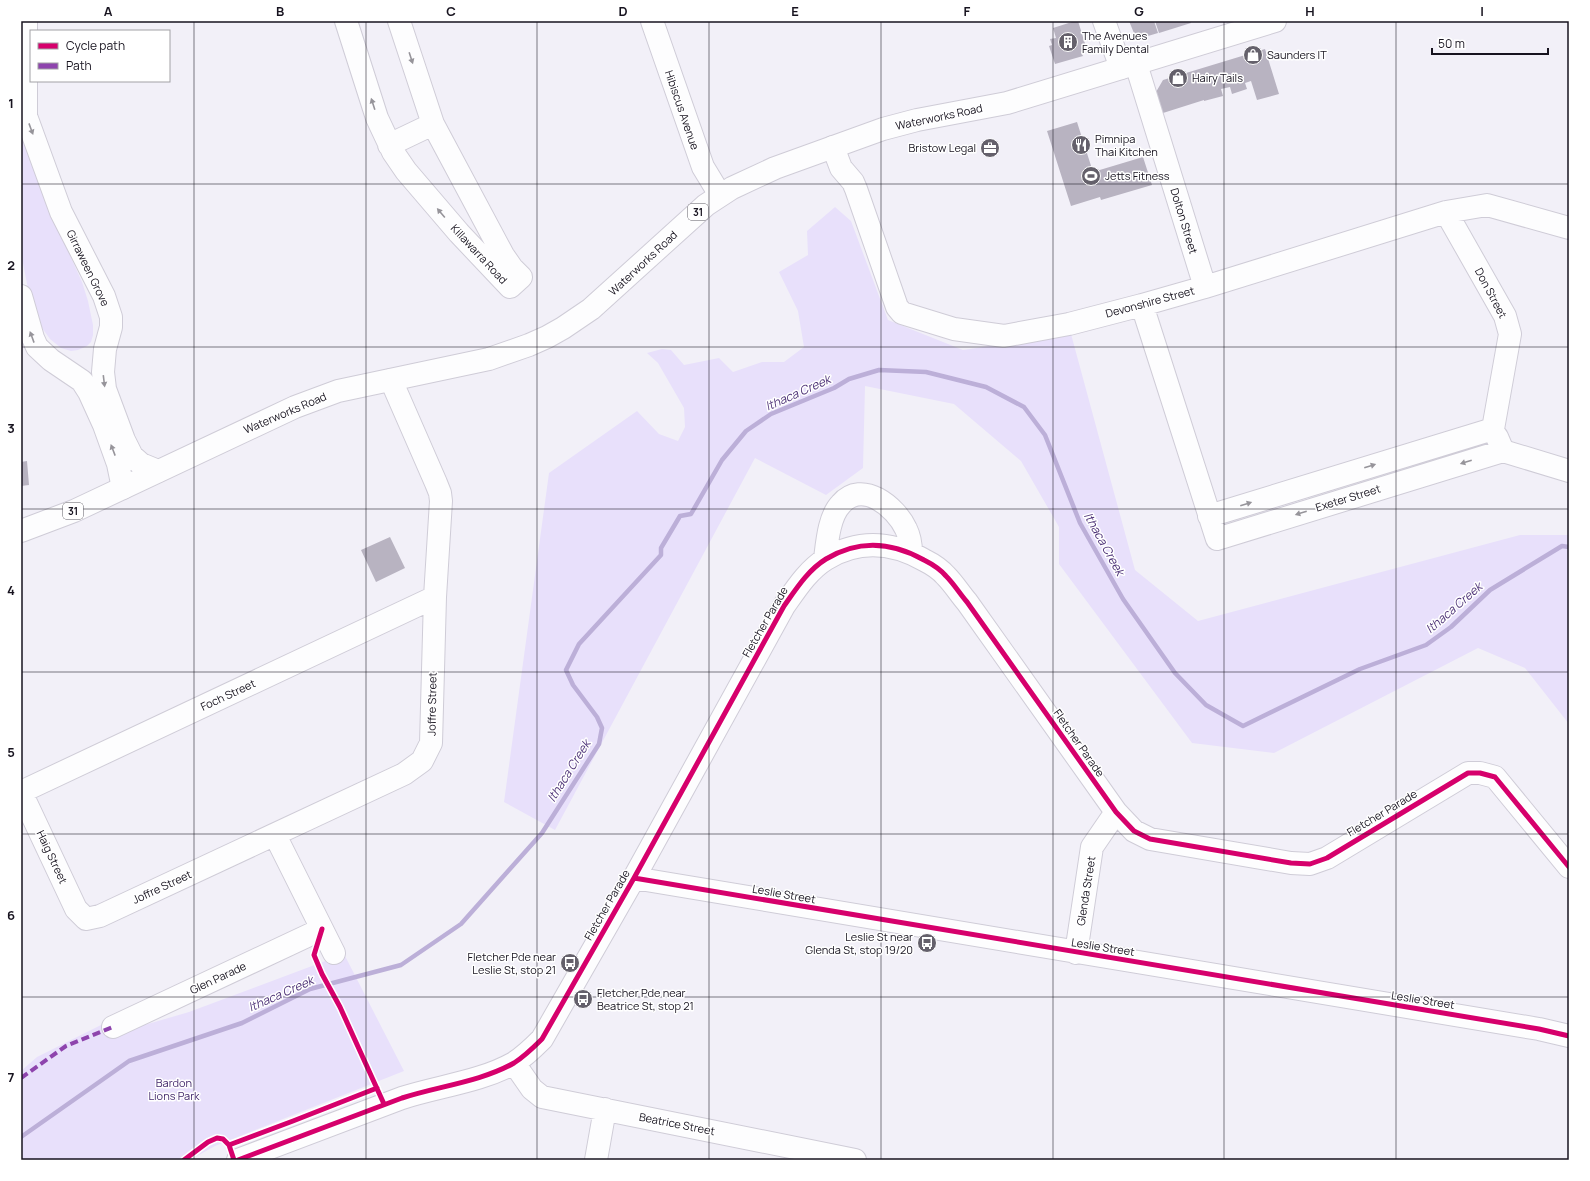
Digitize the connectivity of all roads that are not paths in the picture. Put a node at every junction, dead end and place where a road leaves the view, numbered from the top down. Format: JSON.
{"nodes":[{"id":1,"x":26,"y":21,"type":"edge"},
{"id":2,"x":346,"y":21,"type":"edge"},
{"id":3,"x":399,"y":21,"type":"edge"},
{"id":4,"x":652,"y":21,"type":"edge"},
{"id":5,"x":1104,"y":21,"type":"edge"},
{"id":6,"x":1275,"y":21,"type":"edge"},
{"id":7,"x":1128,"y":66,"type":"junction"},
{"id":8,"x":23,"y":75,"type":"edge"},
{"id":9,"x":432,"y":124,"type":"junction"},
{"id":10,"x":389,"y":145,"type":"junction"},
{"id":11,"x":833,"y":147,"type":"junction"},
{"id":12,"x":720,"y":195,"type":"junction"},
{"id":13,"x":1446,"y":212,"type":"junction"},
{"id":14,"x":1569,"y":228,"type":"edge"},
{"id":15,"x":489,"y":230,"type":"junction"},
{"id":16,"x":476,"y":253,"type":"junction"},
{"id":17,"x":1205,"y":287,"type":"junction"},
{"id":18,"x":21,"y":296,"type":"edge"},
{"id":19,"x":1142,"y":305,"type":"junction"},
{"id":20,"x":107,"y":339,"type":"junction"},
{"id":21,"x":44,"y":355,"type":"junction"},
{"id":22,"x":391,"y":380,"type":"junction"},
{"id":23,"x":110,"y":423,"type":"junction"},
{"id":24,"x":1494,"y":428,"type":"junction"},
{"id":25,"x":1503,"y":451,"type":"junction"},
{"id":26,"x":158,"y":471,"type":"junction"},
{"id":27,"x":1569,"y":471,"type":"edge"},
{"id":28,"x":123,"y":488,"type":"junction"},
{"id":29,"x":1208,"y":516,"type":"junction"},
{"id":30,"x":21,"y":531,"type":"edge"},
{"id":31,"x":911,"y":552,"type":"junction"},
{"id":32,"x":825,"y":559,"type":"junction"},
{"id":33,"x":435,"y":597,"type":"junction"},
{"id":34,"x":21,"y":792,"type":"edge"},
{"id":35,"x":1116,"y":812,"type":"junction"},
{"id":36,"x":275,"y":834,"type":"junction"},
{"id":37,"x":1569,"y":867,"type":"edge"},
{"id":38,"x":634,"y":878,"type":"junction"},
{"id":39,"x":86,"y":918,"type":"joint"},
{"id":40,"x":322,"y":929,"type":"junction"},
{"id":41,"x":334,"y":953,"type":"dead end"},
{"id":42,"x":1076,"y":953,"type":"junction"},
{"id":43,"x":113,"y":1027,"type":"dead end"},
{"id":44,"x":1569,"y":1036,"type":"edge"},
{"id":45,"x":514,"y":1063,"type":"junction"},
{"id":46,"x":605,"y":1109,"type":"junction"},
{"id":47,"x":238,"y":1160,"type":"edge"},
{"id":48,"x":596,"y":1160,"type":"edge"},
{"id":49,"x":855,"y":1160,"type":"edge"}],
"edges":[{"from":1,"to":8,"type":"street","name":"Girraween Grove"},
{"from":10,"to":2,"type":"street","name":"Killawarra Road","one_way":true},
{"from":3,"to":9,"type":"street","name":"Killawarra Road","one_way":true},
{"from":4,"to":12,"type":"street","name":"Hibiscus Avenue"},
{"from":5,"to":7,"type":"street","name":"Dolton Street"},
{"from":6,"to":7,"type":"street","name":"Waterworks Road","number":"31"},
{"from":7,"to":11,"type":"street","name":"Waterworks Road","number":"31"},
{"from":7,"to":17,"type":"street","name":"Dolton Street"},
{"from":8,"to":20,"type":"street","name":"Girraween Grove","one_way":true},
{"from":9,"to":10,"type":"street"},
{"from":9,"to":15,"type":"street","name":"Killawarra Road"},
{"from":16,"to":10,"type":"street","name":"Killawarra Road","one_way":true},
{"from":11,"to":12,"type":"street","name":"Waterworks Road","number":"31"},
{"from":11,"to":19,"type":"street","name":"Devonshire Street"},
{"from":12,"to":22,"type":"street","name":"Waterworks Road","number":"31"},
{"from":13,"to":14,"type":"street","name":"Devonshire Street"},
{"from":13,"to":17,"type":"street","name":"Devonshire Street"},
{"from":13,"to":24,"type":"street","name":"Don Street"},
{"from":15,"to":16,"type":"street"},
{"from":15,"to":16,"type":"street","name":"Killawarra Road"},
{"from":17,"to":19,"type":"street","name":"Devonshire Street"},
{"from":21,"to":18,"type":"street","name":"Girraween Grove","one_way":true},
{"from":19,"to":29,"type":"street","name":"Exeter Street"},
{"from":20,"to":21,"type":"street"},
{"from":20,"to":23,"type":"street","name":"Girraween Grove","one_way":true},
{"from":21,"to":23,"type":"street","name":"Girraween Grove"},
{"from":22,"to":26,"type":"street","name":"Waterworks Road","number":"31"},
{"from":22,"to":33,"type":"street","name":"Joffre Street"},
{"from":23,"to":26,"type":"street","name":"Girraween Grove"},
{"from":28,"to":23,"type":"street","name":"Girraween Grove","one_way":true},
{"from":24,"to":25,"type":"street"},
{"from":29,"to":24,"type":"street","one_way":true},
{"from":25,"to":27,"type":"street"},
{"from":25,"to":29,"type":"street","name":"Exeter Street","one_way":true},
{"from":26,"to":28,"type":"street","name":"Waterworks Road","number":"31"},
{"from":28,"to":30,"type":"street","name":"Waterworks Road","number":"31"},
{"from":31,"to":32,"type":"street","name":"Fletcher Parade"},
{"from":31,"to":32,"type":"street"},
{"from":31,"to":35,"type":"street","name":"Fletcher Parade"},
{"from":32,"to":38,"type":"street","name":"Fletcher Parade"},
{"from":33,"to":34,"type":"street","name":"Foch Street"},
{"from":33,"to":36,"type":"street","name":"Joffre Street"},
{"from":34,"to":39,"type":"street","name":"Haig Street"},
{"from":35,"to":37,"type":"street","name":"Fletcher Parade"},
{"from":35,"to":42,"type":"street","name":"Glenda Street"},
{"from":36,"to":39,"type":"street","name":"Joffre Street"},
{"from":36,"to":40,"type":"street"},
{"from":38,"to":42,"type":"street","name":"Leslie Street"},
{"from":38,"to":45,"type":"street","name":"Fletcher Parade"},
{"from":40,"to":41,"type":"street"},
{"from":40,"to":43,"type":"street","name":"Glen Parade"},
{"from":42,"to":44,"type":"street","name":"Leslie Street"},
{"from":45,"to":46,"type":"street","name":"Beatrice Street"},
{"from":45,"to":47,"type":"street","name":"Fletcher Parade"},
{"from":46,"to":48,"type":"street"},
{"from":46,"to":49,"type":"street","name":"Beatrice Street"}]}
